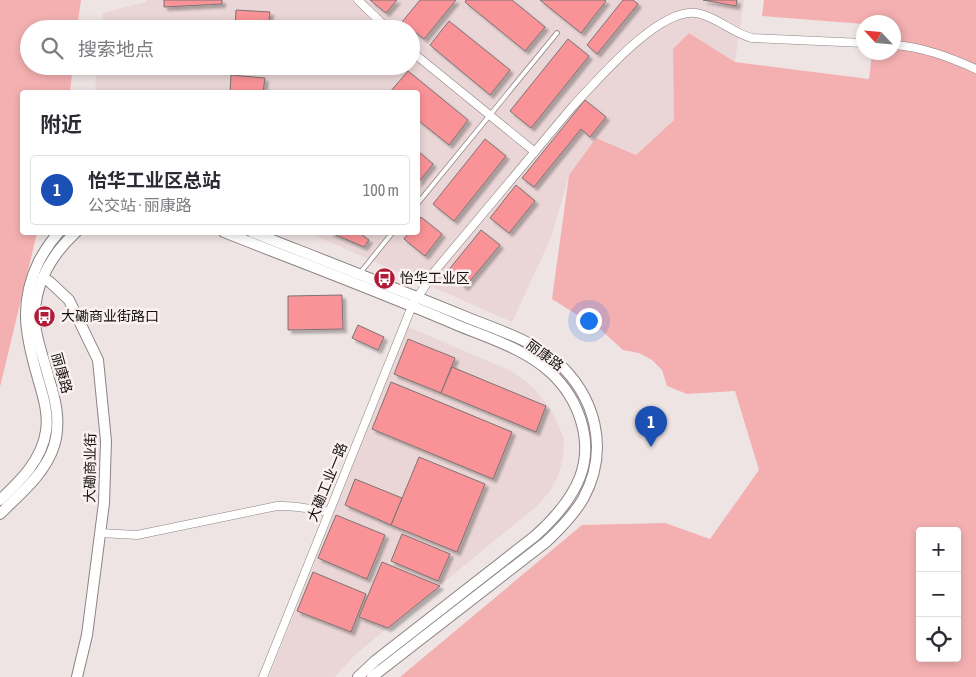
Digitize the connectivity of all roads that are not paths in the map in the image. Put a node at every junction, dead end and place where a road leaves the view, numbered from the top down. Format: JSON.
{"nodes":[{"id":1,"x":358,"y":0,"type":"edge"},
{"id":2,"x":379,"y":20,"type":"edge"},
{"id":3,"x":557,"y":33,"type":"dead end"},
{"id":4,"x":856,"y":43,"type":"edge"},
{"id":5,"x":901,"y":45,"type":"edge"},
{"id":6,"x":420,"y":58,"type":"edge"},
{"id":7,"x":976,"y":69,"type":"edge"},
{"id":8,"x":489,"y":115,"type":"junction"},
{"id":9,"x":535,"y":152,"type":"junction"},
{"id":10,"x":420,"y":201,"type":"edge"},
{"id":11,"x":57,"y":235,"type":"edge"},
{"id":12,"x":73,"y":235,"type":"edge"},
{"id":13,"x":232,"y":235,"type":"edge"},
{"id":14,"x":260,"y":235,"type":"edge"},
{"id":15,"x":391,"y":235,"type":"edge"},
{"id":16,"x":359,"y":274,"type":"junction"},
{"id":17,"x":43,"y":277,"type":"junction"},
{"id":18,"x":414,"y":302,"type":"junction"},
{"id":19,"x":0,"y":500,"type":"edge"},
{"id":20,"x":329,"y":512,"type":"junction"},
{"id":21,"x":0,"y":514,"type":"edge"},
{"id":22,"x":100,"y":533,"type":"junction"},
{"id":23,"x":77,"y":677,"type":"edge"},
{"id":24,"x":263,"y":677,"type":"edge"},
{"id":25,"x":358,"y":677,"type":"edge"},
{"id":26,"x":372,"y":677,"type":"edge"}],
"edges":[{"from":1,"to":2,"type":"street"},
{"from":3,"to":8,"type":"lane"},
{"from":4,"to":9,"type":"street","name":"大磡工业一路"},
{"from":5,"to":7,"type":"street"},
{"from":6,"to":8,"type":"street"},
{"from":8,"to":9,"type":"street"},
{"from":8,"to":10,"type":"lane"},
{"from":9,"to":18,"type":"street","name":"大磡工业一路"},
{"from":11,"to":19,"type":"street","name":"丽康路"},
{"from":12,"to":17,"type":"street","name":"丽康路"},
{"from":13,"to":18,"type":"street","name":"丽康路"},
{"from":14,"to":16,"type":"street","name":"丽康路"},
{"from":15,"to":16,"type":"lane"},
{"from":16,"to":18,"type":"street","name":"丽康路"},
{"from":17,"to":21,"type":"street","name":"丽康路"},
{"from":17,"to":22,"type":"street","name":"大磡商业街"},
{"from":18,"to":20,"type":"street","name":"大磡工业一路"},
{"from":18,"to":25,"type":"street","name":"丽康路"},
{"from":18,"to":26,"type":"street","name":"丽康路"},
{"from":20,"to":22,"type":"street"},
{"from":20,"to":24,"type":"street","name":"大磡工业一路"},
{"from":22,"to":23,"type":"street","name":"大磡商业街"}]}
